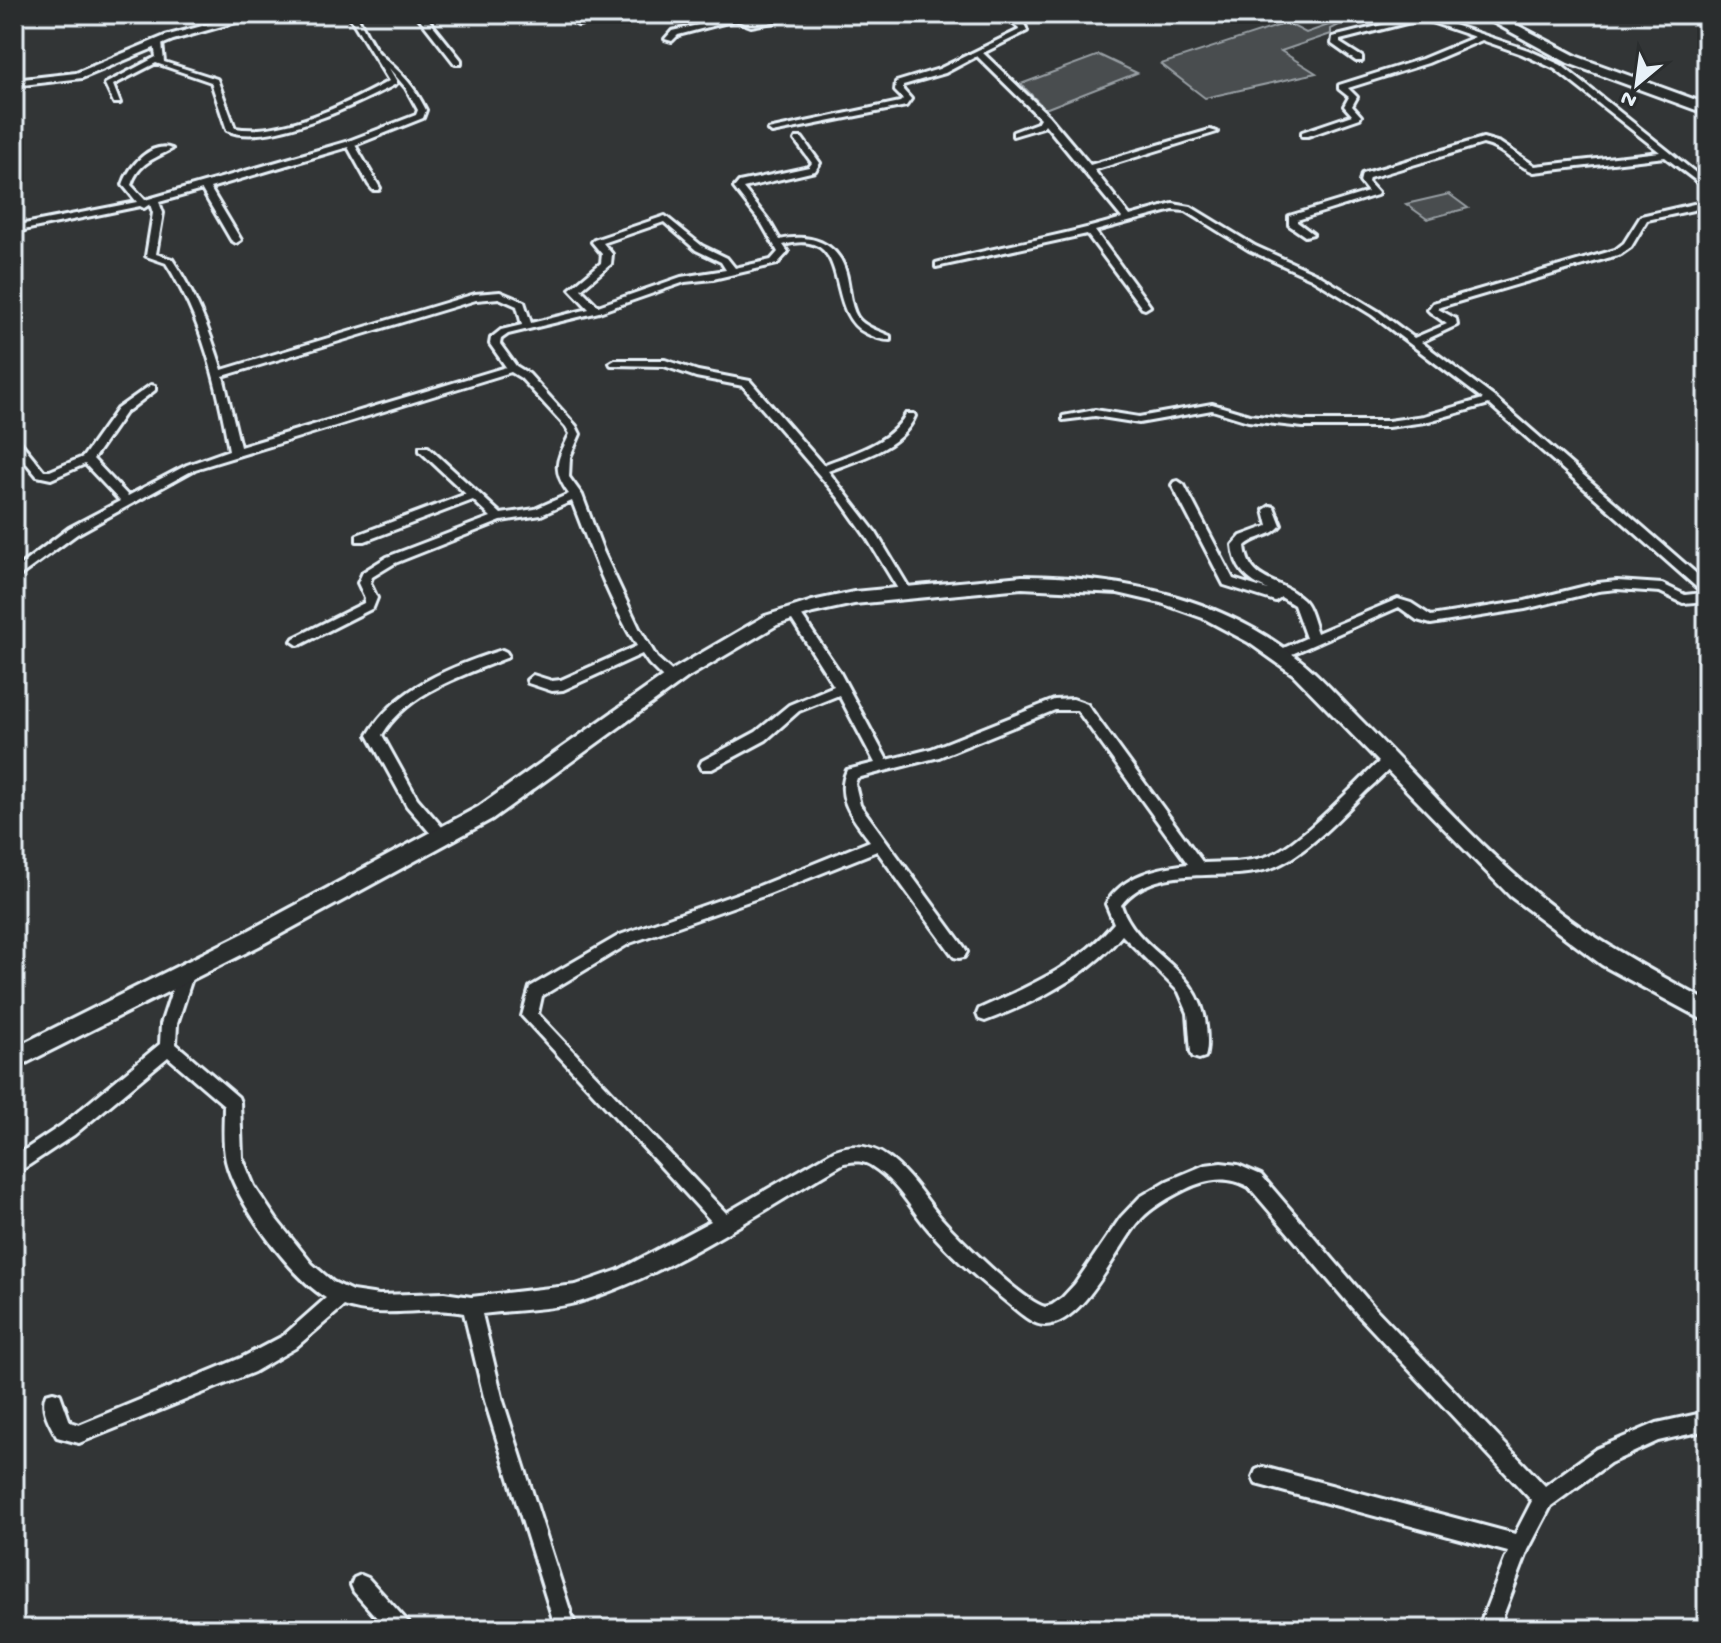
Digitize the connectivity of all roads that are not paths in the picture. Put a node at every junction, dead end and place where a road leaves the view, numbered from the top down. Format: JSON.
{"nodes":[{"id":1,"x":259,"y":14,"type":"edge"},
{"id":2,"x":352,"y":14,"type":"edge"},
{"id":3,"x":420,"y":14,"type":"edge"},
{"id":4,"x":614,"y":14,"type":"edge"},
{"id":5,"x":814,"y":14,"type":"edge"},
{"id":6,"x":1004,"y":14,"type":"edge"},
{"id":7,"x":1485,"y":14,"type":"edge"},
{"id":8,"x":1501,"y":14,"type":"edge"},
{"id":9,"x":729,"y":15,"type":"edge"},
{"id":10,"x":236,"y":16,"type":"edge"},
{"id":11,"x":1418,"y":16,"type":"edge"},
{"id":12,"x":578,"y":23,"type":"dead end"},
{"id":13,"x":1482,"y":37,"type":"junction"},
{"id":14,"x":669,"y":39,"type":"dead end"},
{"id":15,"x":158,"y":43,"type":"junction"},
{"id":16,"x":978,"y":53,"type":"junction"},
{"id":17,"x":160,"y":58,"type":"junction"},
{"id":18,"x":379,"y":58,"type":"junction"},
{"id":19,"x":1359,"y":59,"type":"dead end"},
{"id":20,"x":1573,"y":60,"type":"junction"},
{"id":21,"x":458,"y":62,"type":"dead end"},
{"id":22,"x":1551,"y":63,"type":"junction"},
{"id":23,"x":14,"y":83,"type":"edge"},
{"id":24,"x":117,"y":101,"type":"dead end"},
{"id":25,"x":1707,"y":102,"type":"edge"},
{"id":26,"x":1707,"y":109,"type":"edge"},
{"id":27,"x":1045,"y":117,"type":"junction"},
{"id":28,"x":772,"y":130,"type":"dead end"},
{"id":29,"x":1213,"y":132,"type":"dead end"},
{"id":30,"x":1016,"y":134,"type":"dead end"},
{"id":31,"x":1305,"y":134,"type":"dead end"},
{"id":32,"x":799,"y":140,"type":"dead end"},
{"id":33,"x":350,"y":144,"type":"junction"},
{"id":34,"x":168,"y":149,"type":"dead end"},
{"id":35,"x":1668,"y":154,"type":"junction"},
{"id":36,"x":1090,"y":168,"type":"junction"},
{"id":37,"x":1707,"y":186,"type":"edge"},
{"id":38,"x":205,"y":188,"type":"junction"},
{"id":39,"x":376,"y":188,"type":"dead end"},
{"id":40,"x":149,"y":203,"type":"junction"},
{"id":41,"x":1707,"y":204,"type":"edge"},
{"id":42,"x":1128,"y":219,"type":"junction"},
{"id":43,"x":14,"y":229,"type":"edge"},
{"id":44,"x":1091,"y":232,"type":"junction"},
{"id":45,"x":1308,"y":234,"type":"dead end"},
{"id":46,"x":236,"y":240,"type":"dead end"},
{"id":47,"x":779,"y":243,"type":"junction"},
{"id":48,"x":939,"y":265,"type":"dead end"},
{"id":49,"x":732,"y":271,"type":"junction"},
{"id":50,"x":1145,"y":306,"type":"dead end"},
{"id":51,"x":596,"y":310,"type":"junction"},
{"id":52,"x":527,"y":325,"type":"junction"},
{"id":53,"x":886,"y":338,"type":"dead end"},
{"id":54,"x":1415,"y":341,"type":"junction"},
{"id":55,"x":615,"y":363,"type":"dead end"},
{"id":56,"x":512,"y":368,"type":"junction"},
{"id":57,"x":217,"y":375,"type":"junction"},
{"id":58,"x":151,"y":388,"type":"dead end"},
{"id":59,"x":1491,"y":400,"type":"junction"},
{"id":60,"x":910,"y":416,"type":"dead end"},
{"id":61,"x":1067,"y":418,"type":"dead end"},
{"id":62,"x":14,"y":441,"type":"edge"},
{"id":63,"x":424,"y":449,"type":"dead end"},
{"id":64,"x":235,"y":452,"type":"junction"},
{"id":65,"x":87,"y":459,"type":"junction"},
{"id":66,"x":820,"y":470,"type":"junction"},
{"id":67,"x":1178,"y":485,"type":"dead end"},
{"id":68,"x":475,"y":495,"type":"junction"},
{"id":69,"x":576,"y":495,"type":"junction"},
{"id":70,"x":128,"y":503,"type":"junction"},
{"id":71,"x":1270,"y":510,"type":"dead end"},
{"id":72,"x":499,"y":518,"type":"junction"},
{"id":73,"x":361,"y":538,"type":"dead end"},
{"id":74,"x":14,"y":576,"type":"edge"},
{"id":75,"x":1707,"y":590,"type":"edge"},
{"id":76,"x":905,"y":591,"type":"junction"},
{"id":77,"x":1707,"y":597,"type":"edge"},
{"id":78,"x":1299,"y":603,"type":"junction"},
{"id":79,"x":793,"y":612,"type":"junction"},
{"id":80,"x":1313,"y":640,"type":"junction"},
{"id":81,"x":298,"y":641,"type":"dead end"},
{"id":82,"x":644,"y":648,"type":"junction"},
{"id":83,"x":1281,"y":654,"type":"junction"},
{"id":84,"x":502,"y":655,"type":"dead end"},
{"id":85,"x":533,"y":680,"type":"dead end"},
{"id":86,"x":673,"y":680,"type":"junction"},
{"id":87,"x":842,"y":688,"type":"junction"},
{"id":88,"x":1389,"y":761,"type":"junction"},
{"id":89,"x":707,"y":765,"type":"dead end"},
{"id":90,"x":883,"y":765,"type":"junction"},
{"id":91,"x":443,"y":838,"type":"junction"},
{"id":92,"x":878,"y":844,"type":"junction"},
{"id":93,"x":1200,"y":870,"type":"junction"},
{"id":94,"x":1122,"y":924,"type":"junction"},
{"id":95,"x":959,"y":952,"type":"dead end"},
{"id":96,"x":185,"y":975,"type":"junction"},
{"id":97,"x":1707,"y":1012,"type":"edge"},
{"id":98,"x":985,"y":1014,"type":"dead end"},
{"id":99,"x":168,"y":1047,"type":"junction"},
{"id":100,"x":1199,"y":1052,"type":"dead end"},
{"id":101,"x":14,"y":1059,"type":"edge"},
{"id":102,"x":14,"y":1167,"type":"edge"},
{"id":103,"x":725,"y":1224,"type":"junction"},
{"id":104,"x":341,"y":1297,"type":"junction"},
{"id":105,"x":471,"y":1306,"type":"junction"},
{"id":106,"x":53,"y":1401,"type":"dead end"},
{"id":107,"x":1707,"y":1421,"type":"edge"},
{"id":108,"x":1263,"y":1477,"type":"dead end"},
{"id":109,"x":1544,"y":1499,"type":"junction"},
{"id":110,"x":1520,"y":1545,"type":"junction"},
{"id":111,"x":361,"y":1585,"type":"dead end"},
{"id":112,"x":401,"y":1629,"type":"edge"},
{"id":113,"x":566,"y":1629,"type":"edge"},
{"id":114,"x":1488,"y":1629,"type":"edge"}],
"edges":[{"from":1,"to":10,"type":"street"},
{"from":2,"to":18,"type":"street"},
{"from":3,"to":21,"type":"street"},
{"from":4,"to":12,"type":"street"},
{"from":5,"to":9,"type":"street"},
{"from":6,"to":16,"type":"street"},
{"from":7,"to":20,"type":"highway"},
{"from":8,"to":25,"type":"highway"},
{"from":9,"to":14,"type":"street"},
{"from":10,"to":15,"type":"street"},
{"from":11,"to":13,"type":"street"},
{"from":11,"to":19,"type":"street"},
{"from":13,"to":22,"type":"street"},
{"from":13,"to":31,"type":"street"},
{"from":15,"to":17,"type":"street"},
{"from":15,"to":23,"type":"street"},
{"from":16,"to":27,"type":"street"},
{"from":16,"to":28,"type":"street"},
{"from":17,"to":18,"type":"street"},
{"from":17,"to":24,"type":"street"},
{"from":18,"to":33,"type":"street"},
{"from":20,"to":22,"type":"street"},
{"from":20,"to":26,"type":"highway"},
{"from":22,"to":35,"type":"street"},
{"from":27,"to":30,"type":"street"},
{"from":27,"to":36,"type":"street"},
{"from":29,"to":36,"type":"street"},
{"from":32,"to":47,"type":"street"},
{"from":33,"to":38,"type":"street"},
{"from":33,"to":39,"type":"street"},
{"from":34,"to":40,"type":"street"},
{"from":35,"to":37,"type":"street"},
{"from":35,"to":45,"type":"street"},
{"from":36,"to":42,"type":"street"},
{"from":38,"to":40,"type":"street"},
{"from":38,"to":46,"type":"street"},
{"from":40,"to":43,"type":"street"},
{"from":40,"to":57,"type":"street"},
{"from":41,"to":54,"type":"street"},
{"from":42,"to":44,"type":"street"},
{"from":42,"to":54,"type":"street"},
{"from":44,"to":48,"type":"street"},
{"from":44,"to":50,"type":"street"},
{"from":47,"to":49,"type":"street"},
{"from":47,"to":53,"type":"street"},
{"from":49,"to":51,"type":"street"},
{"from":49,"to":51,"type":"street"},
{"from":51,"to":52,"type":"street"},
{"from":52,"to":56,"type":"street"},
{"from":52,"to":57,"type":"street"},
{"from":54,"to":59,"type":"street"},
{"from":55,"to":66,"type":"street"},
{"from":56,"to":64,"type":"street"},
{"from":56,"to":69,"type":"street"},
{"from":57,"to":64,"type":"street"},
{"from":58,"to":65,"type":"street"},
{"from":59,"to":61,"type":"street"},
{"from":59,"to":75,"type":"street"},
{"from":60,"to":66,"type":"street"},
{"from":62,"to":65,"type":"street"},
{"from":63,"to":68,"type":"street"},
{"from":64,"to":70,"type":"street"},
{"from":65,"to":70,"type":"street"},
{"from":66,"to":76,"type":"street"},
{"from":67,"to":78,"type":"street"},
{"from":68,"to":72,"type":"street"},
{"from":68,"to":73,"type":"street"},
{"from":69,"to":72,"type":"street"},
{"from":69,"to":82,"type":"street"},
{"from":70,"to":74,"type":"street"},
{"from":71,"to":78,"type":"street"},
{"from":72,"to":81,"type":"street"},
{"from":76,"to":79,"type":"street"},
{"from":76,"to":83,"type":"street"},
{"from":77,"to":80,"type":"street"},
{"from":78,"to":80,"type":"street"},
{"from":79,"to":86,"type":"street"},
{"from":79,"to":87,"type":"street"},
{"from":80,"to":83,"type":"street"},
{"from":82,"to":85,"type":"street"},
{"from":82,"to":86,"type":"street"},
{"from":83,"to":88,"type":"street"},
{"from":84,"to":91,"type":"street"},
{"from":86,"to":91,"type":"street"},
{"from":87,"to":89,"type":"street"},
{"from":87,"to":90,"type":"street"},
{"from":88,"to":93,"type":"street"},
{"from":88,"to":97,"type":"street"},
{"from":90,"to":92,"type":"street"},
{"from":90,"to":93,"type":"street"},
{"from":91,"to":96,"type":"street"},
{"from":92,"to":95,"type":"street"},
{"from":92,"to":103,"type":"street"},
{"from":93,"to":94,"type":"street"},
{"from":94,"to":98,"type":"street"},
{"from":94,"to":100,"type":"street"},
{"from":96,"to":99,"type":"street"},
{"from":96,"to":101,"type":"street"},
{"from":99,"to":102,"type":"street"},
{"from":99,"to":104,"type":"street"},
{"from":103,"to":105,"type":"street"},
{"from":103,"to":109,"type":"street"},
{"from":104,"to":105,"type":"street"},
{"from":104,"to":106,"type":"street"},
{"from":105,"to":113,"type":"street"},
{"from":107,"to":109,"type":"street"},
{"from":108,"to":110,"type":"street"},
{"from":109,"to":110,"type":"street"},
{"from":110,"to":114,"type":"street"},
{"from":111,"to":112,"type":"street"}]}
